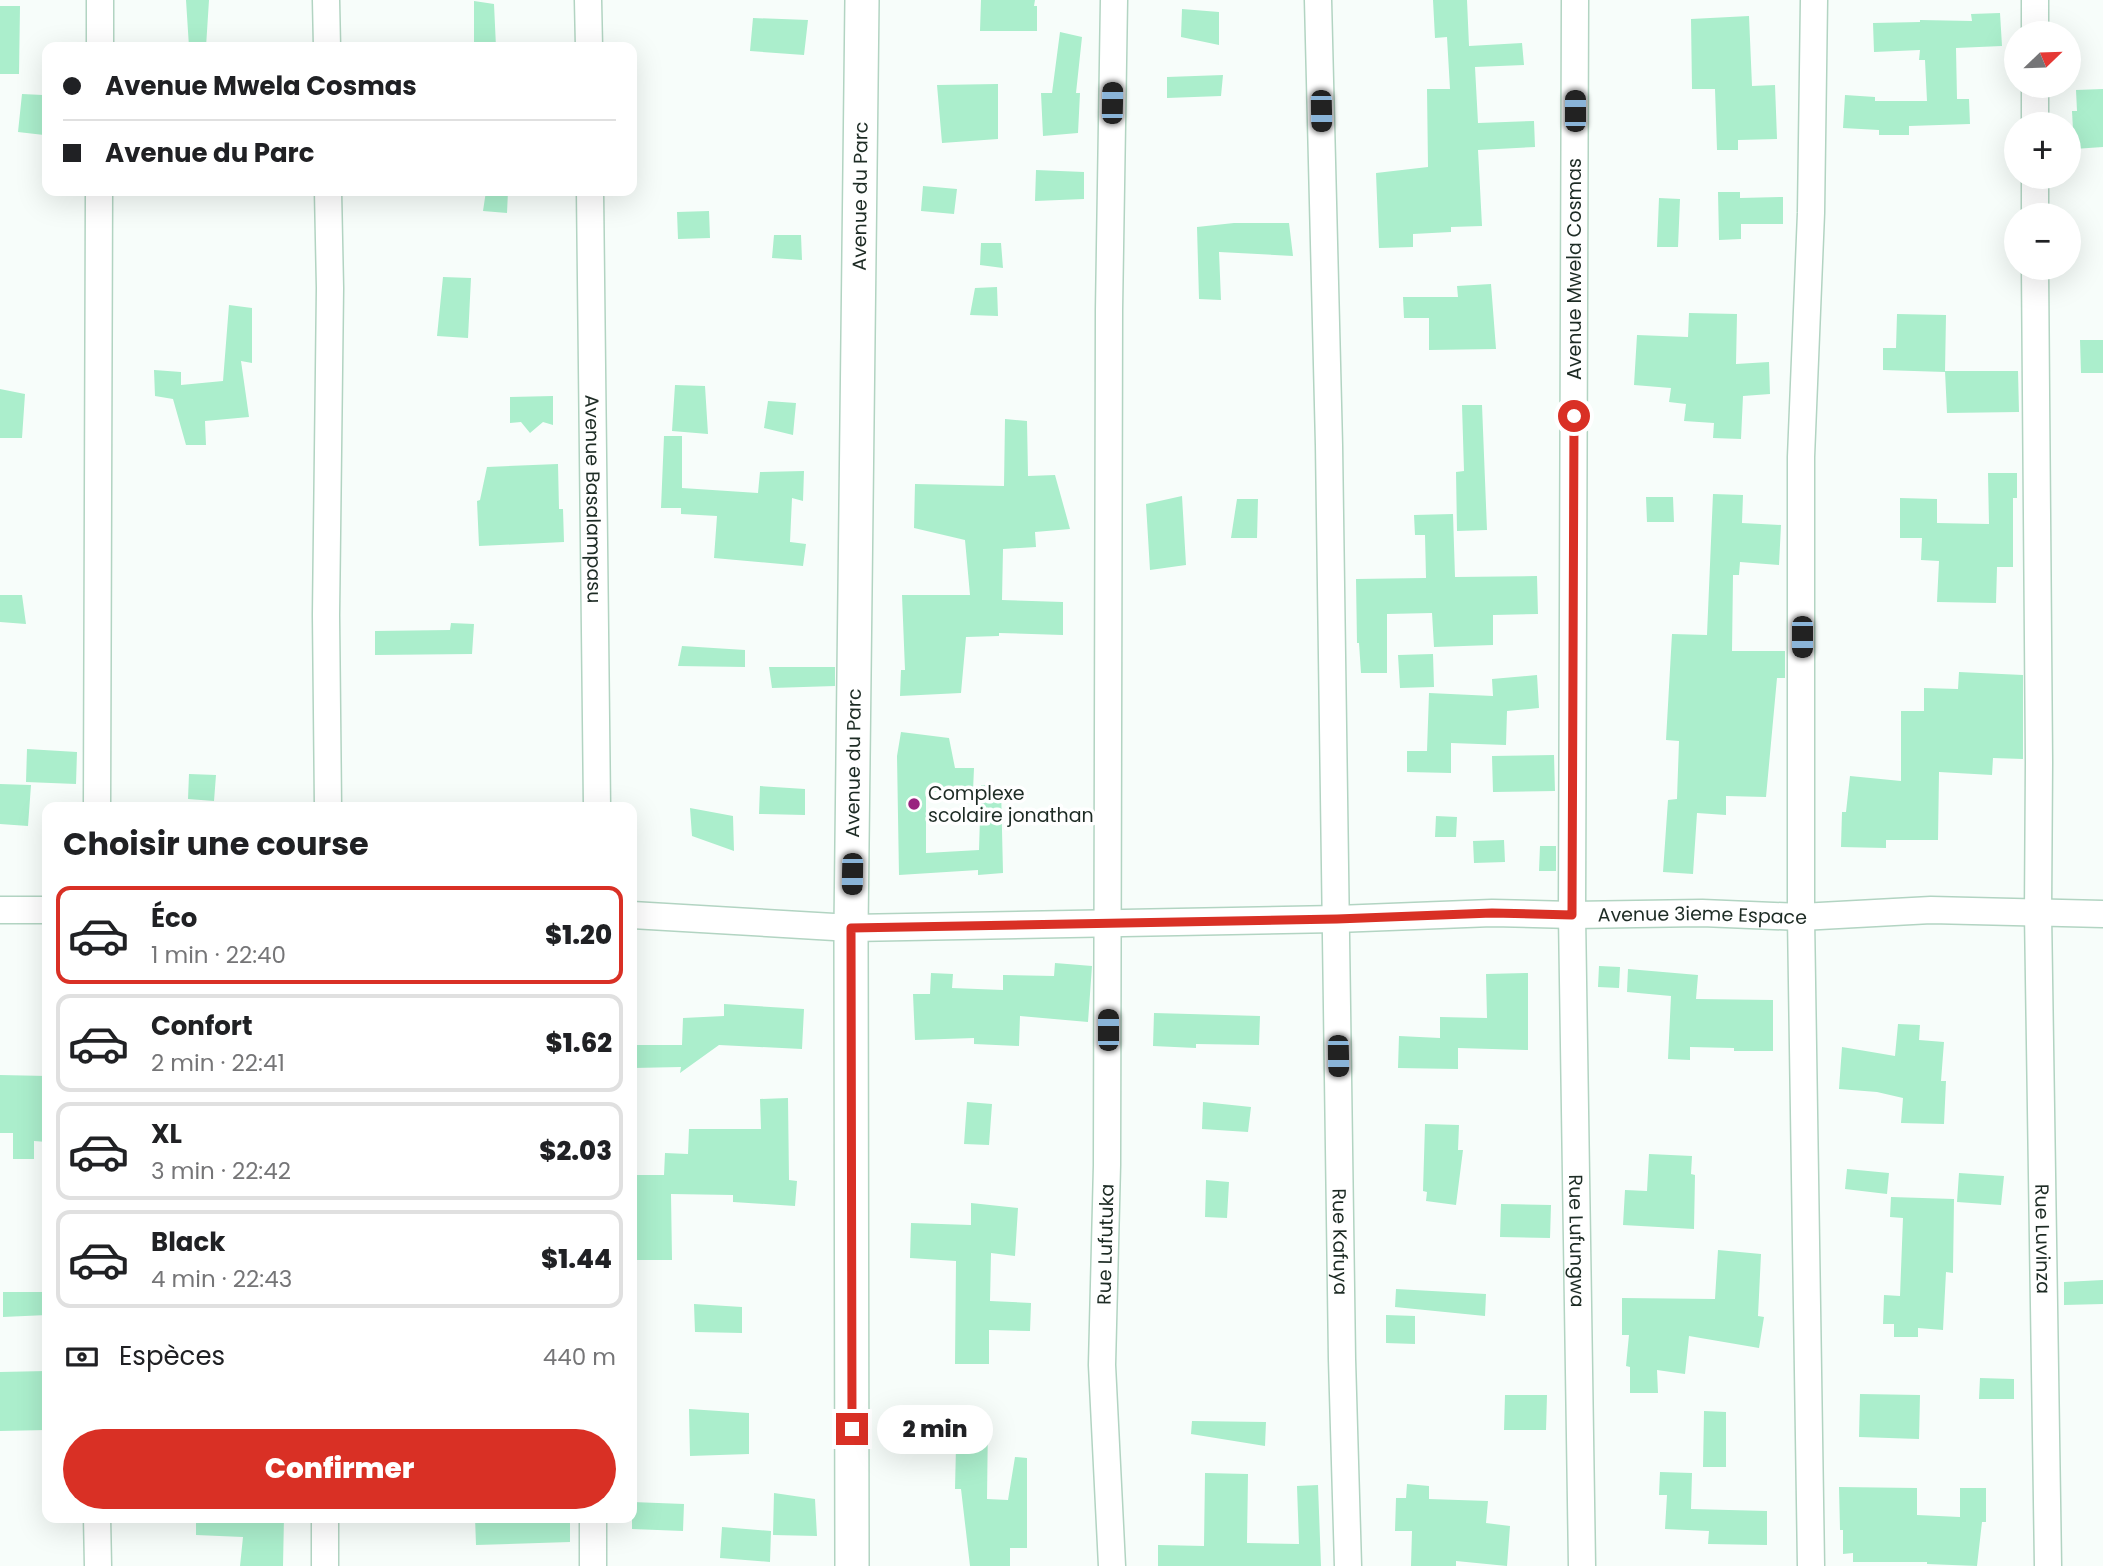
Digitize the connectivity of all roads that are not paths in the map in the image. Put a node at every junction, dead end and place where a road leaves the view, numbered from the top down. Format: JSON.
{"nodes":[{"id":1,"x":100,"y":0,"type":"edge"},
{"id":2,"x":326,"y":0,"type":"edge"},
{"id":3,"x":588,"y":0,"type":"edge"},
{"id":4,"x":862,"y":0,"type":"edge"},
{"id":5,"x":1114,"y":0,"type":"edge"},
{"id":6,"x":1318,"y":0,"type":"edge"},
{"id":7,"x":1575,"y":0,"type":"edge"},
{"id":8,"x":1814,"y":0,"type":"edge"},
{"id":9,"x":2035,"y":0,"type":"edge"},
{"id":10,"x":2035,"y":21,"type":"edge"},
{"id":11,"x":100,"y":42,"type":"edge"},
{"id":12,"x":327,"y":42,"type":"edge"},
{"id":13,"x":589,"y":42,"type":"edge"},
{"id":14,"x":99,"y":196,"type":"edge"},
{"id":15,"x":328,"y":196,"type":"edge"},
{"id":16,"x":590,"y":196,"type":"edge"},
{"id":17,"x":2035,"y":280,"type":"edge"},
{"id":18,"x":97,"y":802,"type":"edge"},
{"id":19,"x":328,"y":802,"type":"edge"},
{"id":20,"x":597,"y":802,"type":"edge"},
{"id":21,"x":0,"y":910,"type":"edge"},
{"id":22,"x":42,"y":910,"type":"edge"},
{"id":23,"x":2038,"y":913,"type":"junction"},
{"id":24,"x":2103,"y":914,"type":"edge"},
{"id":25,"x":637,"y":915,"type":"edge"},
{"id":26,"x":1572,"y":915,"type":"junction"},
{"id":27,"x":1801,"y":917,"type":"junction"},
{"id":28,"x":1337,"y":919,"type":"junction"},
{"id":29,"x":1109,"y":922,"type":"junction"},
{"id":30,"x":851,"y":928,"type":"junction"},
{"id":31,"x":97,"y":1523,"type":"edge"},
{"id":32,"x":325,"y":1523,"type":"edge"},
{"id":33,"x":593,"y":1523,"type":"edge"},
{"id":34,"x":97,"y":1566,"type":"edge"},
{"id":35,"x":325,"y":1566,"type":"edge"},
{"id":36,"x":593,"y":1566,"type":"edge"},
{"id":37,"x":852,"y":1566,"type":"edge"},
{"id":38,"x":1112,"y":1566,"type":"edge"},
{"id":39,"x":1348,"y":1566,"type":"edge"},
{"id":40,"x":1582,"y":1566,"type":"edge"},
{"id":41,"x":1811,"y":1566,"type":"edge"},
{"id":42,"x":2048,"y":1566,"type":"edge"}],
"edges":[{"from":1,"to":11,"type":"street"},
{"from":2,"to":12,"type":"street"},
{"from":3,"to":13,"type":"street"},
{"from":4,"to":30,"type":"street","name":"Avenue du Parc"},
{"from":5,"to":29,"type":"street","name":"Rue Lufutuka"},
{"from":6,"to":28,"type":"street","name":"Rue Kafuya"},
{"from":7,"to":26,"type":"street","name":"Avenue Mwela Cosmas"},
{"from":8,"to":27,"type":"street"},
{"from":9,"to":10,"type":"street"},
{"from":14,"to":18,"type":"street"},
{"from":15,"to":19,"type":"street"},
{"from":16,"to":20,"type":"street","name":"Avenue Basalampasu"},
{"from":17,"to":23,"type":"street","name":"Rue Luvinza"},
{"from":21,"to":22,"type":"street"},
{"from":23,"to":24,"type":"street","name":"Avenue 3ieme Espace"},
{"from":23,"to":27,"type":"street","name":"Avenue 3ieme Espace"},
{"from":23,"to":42,"type":"street","name":"Rue Luvinza"},
{"from":25,"to":30,"type":"street","name":"Avenue 3ieme Espace"},
{"from":26,"to":27,"type":"street","name":"Avenue 3ieme Espace"},
{"from":26,"to":28,"type":"street","name":"Avenue 3ieme Espace"},
{"from":26,"to":40,"type":"street","name":"Rue Lufungwa"},
{"from":27,"to":41,"type":"street"},
{"from":28,"to":29,"type":"street","name":"Avenue 3ieme Espace"},
{"from":28,"to":39,"type":"street","name":"Rue Kafuya"},
{"from":29,"to":30,"type":"street","name":"Avenue 3ieme Espace"},
{"from":29,"to":38,"type":"street","name":"Rue Lufutuka"},
{"from":30,"to":37,"type":"street","name":"Avenue du Parc"},
{"from":31,"to":34,"type":"street"},
{"from":32,"to":35,"type":"street"},
{"from":33,"to":36,"type":"street"}]}
